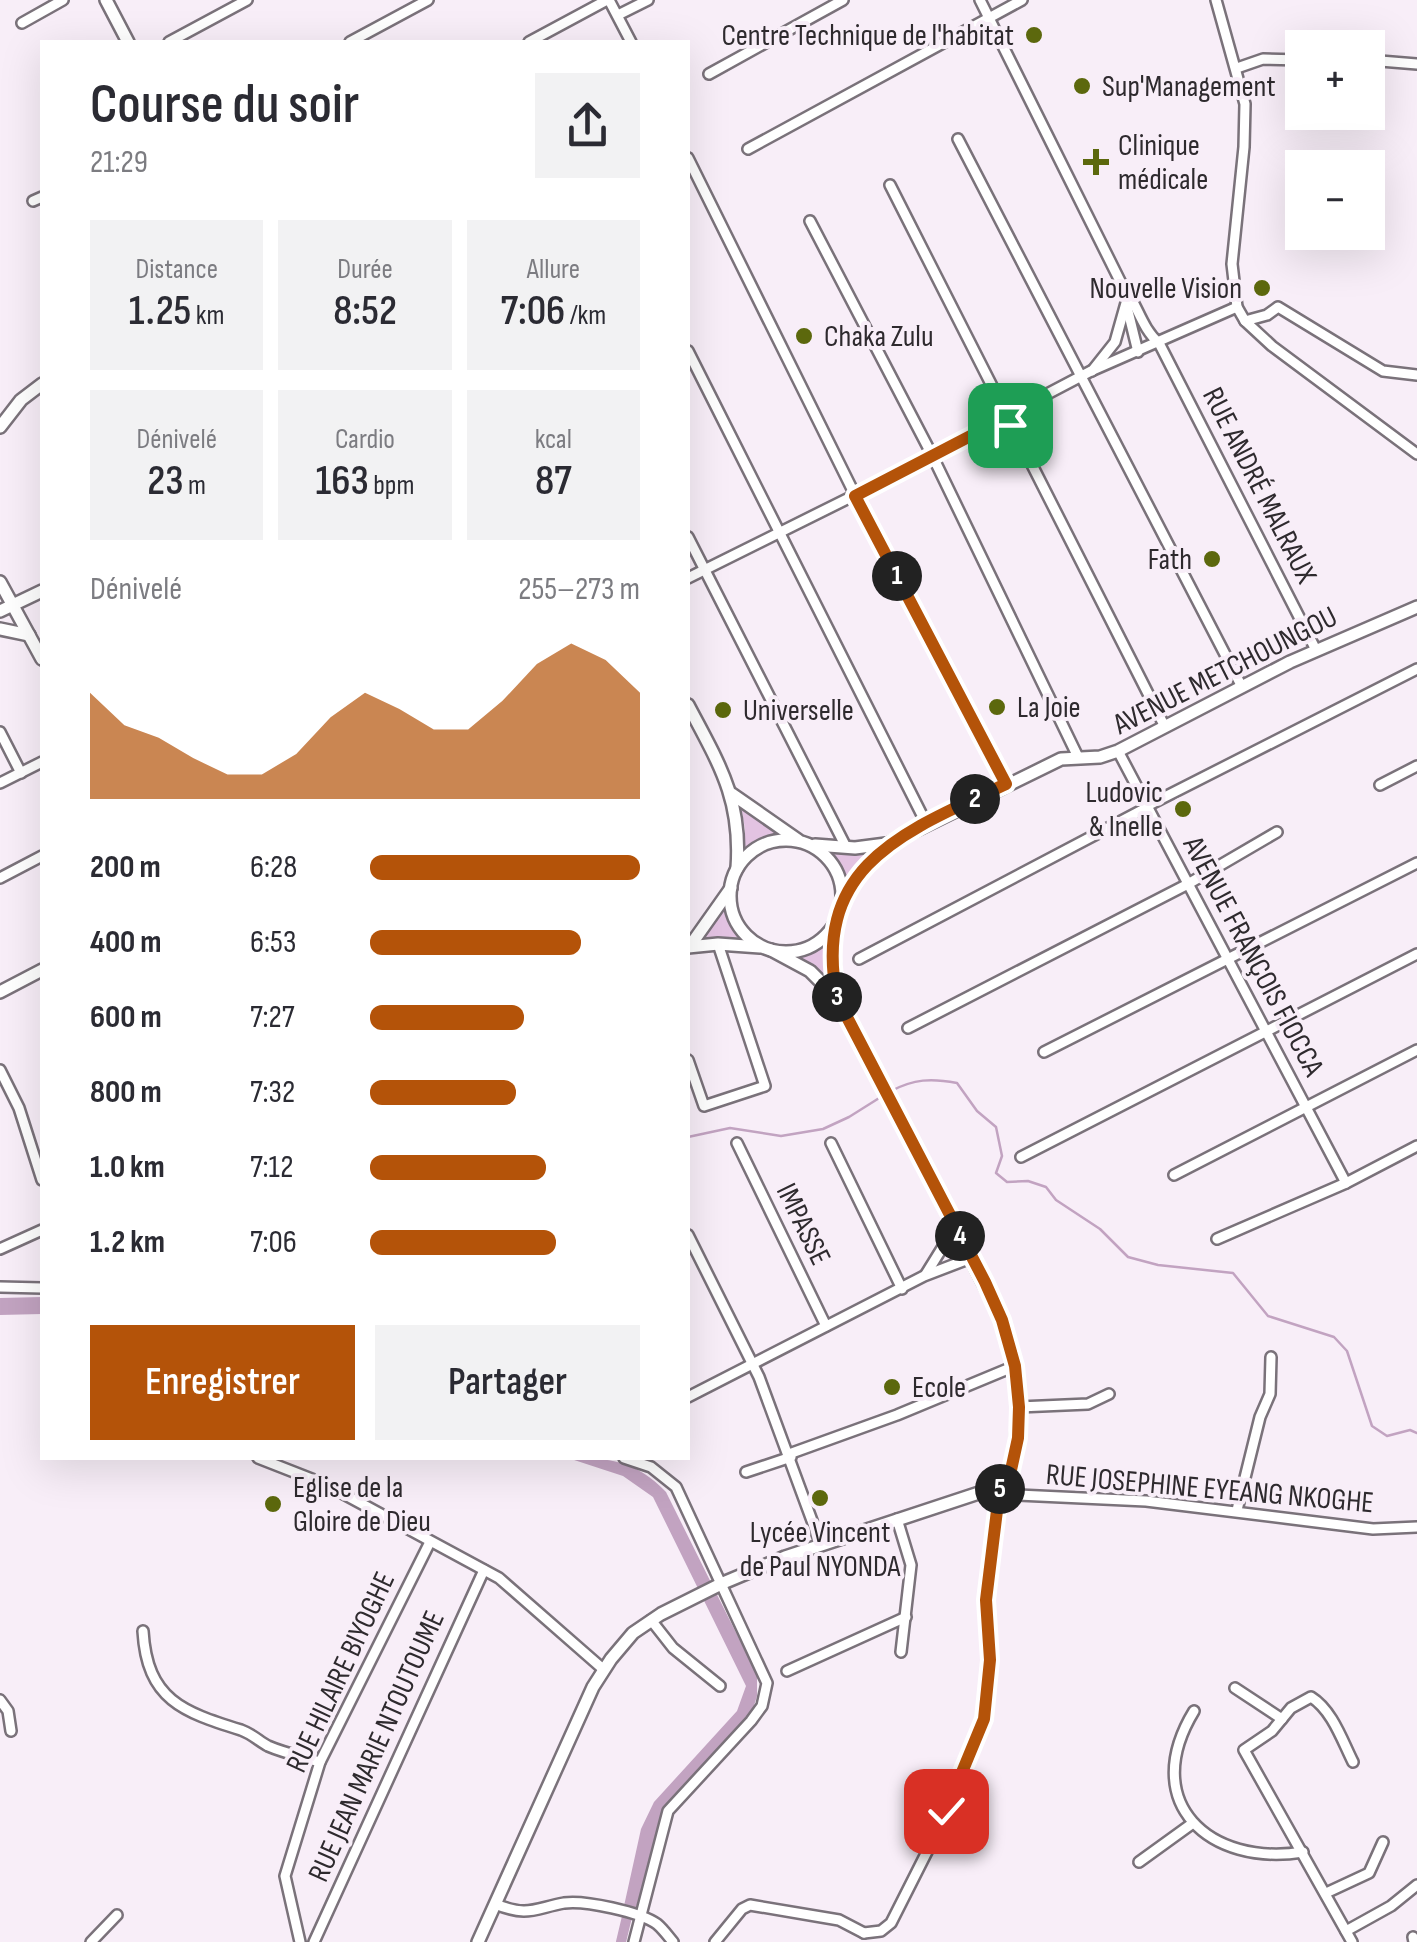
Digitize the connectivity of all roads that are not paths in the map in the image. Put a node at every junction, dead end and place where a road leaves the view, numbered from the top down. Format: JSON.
{"nodes":[{"id":1,"x":62,"y":0,"type":"edge"},
{"id":2,"x":106,"y":0,"type":"edge"},
{"id":3,"x":247,"y":0,"type":"edge"},
{"id":4,"x":428,"y":0,"type":"edge"},
{"id":5,"x":608,"y":0,"type":"edge"},
{"id":6,"x":648,"y":0,"type":"edge"},
{"id":7,"x":843,"y":0,"type":"edge"},
{"id":8,"x":980,"y":0,"type":"edge"},
{"id":9,"x":1022,"y":0,"type":"edge"},
{"id":10,"x":1216,"y":0,"type":"edge"},
{"id":11,"x":618,"y":15,"type":"junction"},
{"id":12,"x":989,"y":17,"type":"junction"},
{"id":13,"x":22,"y":22,"type":"dead end"},
{"id":14,"x":127,"y":40,"type":"edge"},
{"id":15,"x":173,"y":40,"type":"edge"},
{"id":16,"x":354,"y":40,"type":"edge"},
{"id":17,"x":534,"y":40,"type":"edge"},
{"id":18,"x":630,"y":40,"type":"edge"},
{"id":19,"x":1285,"y":60,"type":"edge"},
{"id":20,"x":1385,"y":61,"type":"edge"},
{"id":21,"x":1417,"y":64,"type":"edge"},
{"id":22,"x":1237,"y":68,"type":"junction"},
{"id":23,"x":709,"y":74,"type":"dead end"},
{"id":24,"x":958,"y":138,"type":"dead end"},
{"id":25,"x":748,"y":149,"type":"dead end"},
{"id":26,"x":690,"y":162,"type":"edge"},
{"id":27,"x":890,"y":185,"type":"dead end"},
{"id":28,"x":810,"y":221,"type":"dead end"},
{"id":29,"x":1122,"y":284,"type":"junction"},
{"id":30,"x":1126,"y":303,"type":"junction"},
{"id":31,"x":1237,"y":307,"type":"junction"},
{"id":32,"x":1245,"y":321,"type":"junction"},
{"id":33,"x":1144,"y":322,"type":"junction"},
{"id":34,"x":1159,"y":343,"type":"junction"},
{"id":35,"x":1142,"y":350,"type":"junction"},
{"id":36,"x":690,"y":355,"type":"edge"},
{"id":37,"x":1092,"y":372,"type":"junction"},
{"id":38,"x":1417,"y":375,"type":"edge"},
{"id":39,"x":1081,"y":377,"type":"junction"},
{"id":40,"x":40,"y":386,"type":"edge"},
{"id":41,"x":1005,"y":418,"type":"junction"},
{"id":42,"x":0,"y":427,"type":"edge"},
{"id":43,"x":1417,"y":454,"type":"edge"},
{"id":44,"x":932,"y":455,"type":"junction"},
{"id":45,"x":855,"y":496,"type":"junction"},
{"id":46,"x":780,"y":533,"type":"junction"},
{"id":47,"x":690,"y":542,"type":"edge"},
{"id":48,"x":704,"y":570,"type":"junction"},
{"id":49,"x":690,"y":578,"type":"edge"},
{"id":50,"x":1,"y":584,"type":"edge"},
{"id":51,"x":39,"y":592,"type":"edge"},
{"id":52,"x":1417,"y":607,"type":"edge"},
{"id":53,"x":6,"y":608,"type":"edge"},
{"id":54,"x":0,"y":629,"type":"edge"},
{"id":55,"x":29,"y":635,"type":"junction"},
{"id":56,"x":1316,"y":650,"type":"junction"},
{"id":57,"x":40,"y":656,"type":"edge"},
{"id":58,"x":1417,"y":669,"type":"edge"},
{"id":59,"x":1242,"y":687,"type":"junction"},
{"id":60,"x":690,"y":709,"type":"edge"},
{"id":61,"x":1165,"y":727,"type":"junction"},
{"id":62,"x":0,"y":732,"type":"edge"},
{"id":63,"x":1118,"y":752,"type":"junction"},
{"id":64,"x":1078,"y":758,"type":"junction"},
{"id":65,"x":40,"y":763,"type":"edge"},
{"id":66,"x":1417,"y":766,"type":"edge"},
{"id":67,"x":21,"y":773,"type":"junction"},
{"id":68,"x":0,"y":783,"type":"edge"},
{"id":69,"x":1006,"y":784,"type":"junction"},
{"id":70,"x":1380,"y":785,"type":"dead end"},
{"id":71,"x":732,"y":794,"type":"junction"},
{"id":72,"x":1147,"y":806,"type":"junction"},
{"id":73,"x":926,"y":824,"type":"junction"},
{"id":74,"x":1278,"y":832,"type":"dead end"},
{"id":75,"x":804,"y":843,"type":"junction"},
{"id":76,"x":890,"y":843,"type":"junction"},
{"id":77,"x":846,"y":847,"type":"junction"},
{"id":78,"x":40,"y":857,"type":"edge"},
{"id":79,"x":1417,"y":863,"type":"edge"},
{"id":80,"x":737,"y":868,"type":"junction"},
{"id":81,"x":0,"y":878,"type":"edge"},
{"id":82,"x":1188,"y":884,"type":"junction"},
{"id":83,"x":730,"y":888,"type":"junction"},
{"id":84,"x":841,"y":903,"type":"junction"},
{"id":85,"x":837,"y":917,"type":"junction"},
{"id":86,"x":718,"y":944,"type":"junction"},
{"id":87,"x":690,"y":945,"type":"edge"},
{"id":88,"x":690,"y":946,"type":"edge"},
{"id":89,"x":767,"y":949,"type":"junction"},
{"id":90,"x":1417,"y":954,"type":"edge"},
{"id":91,"x":859,"y":958,"type":"dead end"},
{"id":92,"x":1227,"y":958,"type":"junction"},
{"id":93,"x":40,"y":971,"type":"edge"},
{"id":94,"x":0,"y":992,"type":"edge"},
{"id":95,"x":837,"y":998,"type":"junction"},
{"id":96,"x":908,"y":1028,"type":"dead end"},
{"id":97,"x":1266,"y":1033,"type":"junction"},
{"id":98,"x":1417,"y":1050,"type":"edge"},
{"id":99,"x":1044,"y":1052,"type":"dead end"},
{"id":100,"x":690,"y":1066,"type":"edge"},
{"id":101,"x":0,"y":1070,"type":"edge"},
{"id":102,"x":1306,"y":1108,"type":"junction"},
{"id":103,"x":738,"y":1143,"type":"dead end"},
{"id":104,"x":831,"y":1143,"type":"dead end"},
{"id":105,"x":1417,"y":1146,"type":"edge"},
{"id":106,"x":1021,"y":1157,"type":"dead end"},
{"id":107,"x":40,"y":1174,"type":"edge"},
{"id":108,"x":1174,"y":1175,"type":"dead end"},
{"id":109,"x":1346,"y":1183,"type":"junction"},
{"id":110,"x":950,"y":1215,"type":"junction"},
{"id":111,"x":40,"y":1231,"type":"edge"},
{"id":112,"x":690,"y":1239,"type":"edge"},
{"id":113,"x":1217,"y":1239,"type":"dead end"},
{"id":114,"x":0,"y":1249,"type":"edge"},
{"id":115,"x":971,"y":1258,"type":"junction"},
{"id":116,"x":924,"y":1276,"type":"junction"},
{"id":117,"x":0,"y":1287,"type":"edge"},
{"id":118,"x":40,"y":1288,"type":"edge"},
{"id":119,"x":902,"y":1289,"type":"junction"},
{"id":120,"x":826,"y":1326,"type":"junction"},
{"id":121,"x":1271,"y":1357,"type":"dead end"},
{"id":122,"x":753,"y":1363,"type":"junction"},
{"id":123,"x":1015,"y":1366,"type":"junction"},
{"id":124,"x":1109,"y":1394,"type":"dead end"},
{"id":125,"x":690,"y":1396,"type":"edge"},
{"id":126,"x":1019,"y":1407,"type":"junction"},
{"id":127,"x":790,"y":1455,"type":"junction"},
{"id":128,"x":263,"y":1460,"type":"edge"},
{"id":129,"x":630,"y":1460,"type":"edge"},
{"id":130,"x":746,"y":1472,"type":"dead end"},
{"id":131,"x":1000,"y":1486,"type":"junction"},
{"id":132,"x":1237,"y":1510,"type":"junction"},
{"id":133,"x":898,"y":1519,"type":"junction"},
{"id":134,"x":1417,"y":1528,"type":"edge"},
{"id":135,"x":430,"y":1542,"type":"junction"},
{"id":136,"x":821,"y":1545,"type":"junction"},
{"id":137,"x":484,"y":1570,"type":"junction"},
{"id":138,"x":720,"y":1584,"type":"junction"},
{"id":139,"x":906,"y":1618,"type":"junction"},
{"id":140,"x":652,"y":1620,"type":"junction"},
{"id":141,"x":143,"y":1631,"type":"dead end"},
{"id":142,"x":901,"y":1652,"type":"dead end"},
{"id":143,"x":603,"y":1669,"type":"junction"},
{"id":144,"x":787,"y":1671,"type":"dead end"},
{"id":145,"x":720,"y":1686,"type":"dead end"},
{"id":146,"x":1235,"y":1688,"type":"dead end"},
{"id":147,"x":0,"y":1700,"type":"edge"},
{"id":148,"x":1194,"y":1711,"type":"dead end"},
{"id":149,"x":1282,"y":1719,"type":"junction"},
{"id":150,"x":11,"y":1730,"type":"dead end"},
{"id":151,"x":320,"y":1762,"type":"junction"},
{"id":152,"x":1353,"y":1762,"type":"dead end"},
{"id":153,"x":1193,"y":1823,"type":"junction"},
{"id":154,"x":1383,"y":1842,"type":"dead end"},
{"id":155,"x":1303,"y":1852,"type":"junction"},
{"id":156,"x":1139,"y":1862,"type":"dead end"},
{"id":157,"x":1417,"y":1886,"type":"edge"},
{"id":158,"x":1326,"y":1894,"type":"junction"},
{"id":159,"x":496,"y":1904,"type":"junction"},
{"id":160,"x":117,"y":1915,"type":"dead end"},
{"id":161,"x":637,"y":1915,"type":"junction"},
{"id":162,"x":1346,"y":1930,"type":"junction"},
{"id":163,"x":862,"y":1937,"type":"edge"},
{"id":164,"x":91,"y":1942,"type":"edge"},
{"id":165,"x":300,"y":1942,"type":"edge"},
{"id":166,"x":314,"y":1942,"type":"edge"},
{"id":167,"x":478,"y":1942,"type":"edge"},
{"id":168,"x":634,"y":1942,"type":"edge"},
{"id":169,"x":672,"y":1942,"type":"edge"},
{"id":170,"x":715,"y":1942,"type":"edge"},
{"id":171,"x":1352,"y":1942,"type":"edge"}],
"edges":[{"from":1,"to":13,"type":"street"},
{"from":2,"to":14,"type":"main road"},
{"from":3,"to":15,"type":"street"},
{"from":4,"to":16,"type":"street"},
{"from":5,"to":11,"type":"street"},
{"from":5,"to":17,"type":"street"},
{"from":6,"to":11,"type":"street"},
{"from":7,"to":23,"type":"street"},
{"from":8,"to":12,"type":"street"},
{"from":9,"to":12,"type":"street"},
{"from":10,"to":22,"type":"street"},
{"from":11,"to":18,"type":"street"},
{"from":12,"to":25,"type":"street"},
{"from":12,"to":29,"type":"street"},
{"from":19,"to":22,"type":"street"},
{"from":20,"to":21,"type":"street"},
{"from":22,"to":31,"type":"street"},
{"from":24,"to":39,"type":"street"},
{"from":26,"to":45,"type":"street"},
{"from":27,"to":41,"type":"street"},
{"from":28,"to":44,"type":"street"},
{"from":29,"to":30,"type":"street"},
{"from":29,"to":33,"type":"street","name":"RUE ANDRÉ MALRAUX"},
{"from":30,"to":35,"type":"street"},
{"from":30,"to":37,"type":"street"},
{"from":31,"to":32,"type":"street"},
{"from":31,"to":34,"type":"street"},
{"from":32,"to":38,"type":"street"},
{"from":32,"to":43,"type":"street"},
{"from":33,"to":34,"type":"street","name":"RUE ANDRÉ MALRAUX"},
{"from":33,"to":35,"type":"street"},
{"from":34,"to":35,"type":"street"},
{"from":34,"to":56,"type":"street","name":"RUE ANDRÉ MALRAUX"},
{"from":35,"to":37,"type":"street"},
{"from":36,"to":46,"type":"street"},
{"from":37,"to":39,"type":"street"},
{"from":39,"to":41,"type":"street"},
{"from":39,"to":59,"type":"street"},
{"from":40,"to":42,"type":"main road"},
{"from":41,"to":44,"type":"street"},
{"from":41,"to":61,"type":"street"},
{"from":44,"to":45,"type":"street"},
{"from":44,"to":64,"type":"street"},
{"from":45,"to":46,"type":"street"},
{"from":45,"to":69,"type":"street"},
{"from":46,"to":48,"type":"street"},
{"from":46,"to":73,"type":"street"},
{"from":47,"to":48,"type":"street"},
{"from":48,"to":49,"type":"street"},
{"from":48,"to":77,"type":"street"},
{"from":50,"to":51,"type":"main road"},
{"from":50,"to":53,"type":"main road"},
{"from":51,"to":53,"type":"main road"},
{"from":51,"to":55,"type":"main road"},
{"from":52,"to":56,"type":"main road","name":"AVENUE METCHOUNGOU"},
{"from":53,"to":55,"type":"main road"},
{"from":54,"to":55,"type":"main road"},
{"from":55,"to":57,"type":"main road"},
{"from":56,"to":59,"type":"main road","name":"AVENUE METCHOUNGOU"},
{"from":58,"to":72,"type":"street"},
{"from":59,"to":61,"type":"main road","name":"AVENUE METCHOUNGOU"},
{"from":60,"to":71,"type":"main road"},
{"from":61,"to":63,"type":"main road","name":"AVENUE METCHOUNGOU"},
{"from":62,"to":67,"type":"street"},
{"from":63,"to":64,"type":"main road","name":"AVENUE METCHOUNGOU"},
{"from":63,"to":72,"type":"street","name":"AVENUE FRANÇOIS FIOCCA"},
{"from":64,"to":69,"type":"main road","name":"AVENUE METCHOUNGOU"},
{"from":65,"to":67,"type":"street"},
{"from":66,"to":70,"type":"street"},
{"from":67,"to":68,"type":"street"},
{"from":69,"to":73,"type":"main road","name":"AVENUE METCHOUNGOU"},
{"from":71,"to":75,"type":"main road"},
{"from":71,"to":80,"type":"main road"},
{"from":72,"to":82,"type":"street","name":"AVENUE FRANÇOIS FIOCCA"},
{"from":72,"to":91,"type":"street"},
{"from":73,"to":76,"type":"main road","name":"AVENUE METCHOUNGOU"},
{"from":74,"to":82,"type":"street"},
{"from":75,"to":77,"type":"main road"},
{"from":75,"to":80,"type":"main road"},
{"from":75,"to":84,"type":"main road"},
{"from":76,"to":77,"type":"main road"},
{"from":76,"to":84,"type":"main road"},
{"from":78,"to":81,"type":"street"},
{"from":79,"to":92,"type":"street"},
{"from":80,"to":83,"type":"main road"},
{"from":82,"to":92,"type":"street","name":"AVENUE FRANÇOIS FIOCCA"},
{"from":82,"to":96,"type":"street"},
{"from":83,"to":87,"type":"main road"},
{"from":83,"to":89,"type":"main road"},
{"from":84,"to":85,"type":"main road"},
{"from":85,"to":89,"type":"main road"},
{"from":85,"to":95,"type":"main road"},
{"from":86,"to":88,"type":"main road"},
{"from":86,"to":89,"type":"main road"},
{"from":86,"to":100,"type":"street"},
{"from":89,"to":95,"type":"main road"},
{"from":90,"to":97,"type":"street"},
{"from":92,"to":97,"type":"street","name":"AVENUE FRANÇOIS FIOCCA"},
{"from":92,"to":99,"type":"street"},
{"from":93,"to":94,"type":"main road"},
{"from":95,"to":110,"type":"main road"},
{"from":97,"to":102,"type":"street","name":"AVENUE FRANÇOIS FIOCCA"},
{"from":97,"to":106,"type":"street"},
{"from":98,"to":102,"type":"street"},
{"from":101,"to":107,"type":"street"},
{"from":102,"to":108,"type":"street"},
{"from":102,"to":109,"type":"street","name":"AVENUE FRANÇOIS FIOCCA"},
{"from":103,"to":120,"type":"street","name":"IMPASSE"},
{"from":104,"to":119,"type":"street"},
{"from":105,"to":109,"type":"street"},
{"from":109,"to":113,"type":"street"},
{"from":110,"to":115,"type":"main road"},
{"from":110,"to":116,"type":"street"},
{"from":111,"to":114,"type":"street"},
{"from":112,"to":122,"type":"street"},
{"from":115,"to":116,"type":"street"},
{"from":115,"to":123,"type":"main road"},
{"from":116,"to":119,"type":"street"},
{"from":117,"to":118,"type":"street"},
{"from":119,"to":120,"type":"street"},
{"from":120,"to":122,"type":"street"},
{"from":121,"to":132,"type":"street"},
{"from":122,"to":125,"type":"street"},
{"from":122,"to":127,"type":"street"},
{"from":123,"to":126,"type":"main road"},
{"from":123,"to":127,"type":"street"},
{"from":124,"to":126,"type":"street"},
{"from":126,"to":131,"type":"main road"},
{"from":127,"to":130,"type":"street"},
{"from":127,"to":136,"type":"street"},
{"from":128,"to":135,"type":"street"},
{"from":129,"to":138,"type":"street"},
{"from":131,"to":132,"type":"street","name":"RUE JOSEPHINE EYEANG NKOGHE"},
{"from":131,"to":133,"type":"main road"},
{"from":131,"to":163,"type":"street"},
{"from":132,"to":134,"type":"street","name":"RUE JOSEPHINE EYEANG NKOGHE"},
{"from":133,"to":136,"type":"main road"},
{"from":133,"to":139,"type":"street"},
{"from":135,"to":137,"type":"street"},
{"from":135,"to":151,"type":"street","name":"RUE HILAIRE BIYOGHE"},
{"from":136,"to":138,"type":"main road"},
{"from":137,"to":143,"type":"street"},
{"from":137,"to":166,"type":"street","name":"RUE JEAN MARIE NTOUTOUME"},
{"from":138,"to":140,"type":"main road"},
{"from":138,"to":161,"type":"street"},
{"from":139,"to":142,"type":"street"},
{"from":139,"to":144,"type":"street"},
{"from":140,"to":143,"type":"main road"},
{"from":140,"to":145,"type":"street"},
{"from":141,"to":151,"type":"street"},
{"from":143,"to":159,"type":"main road"},
{"from":146,"to":149,"type":"street"},
{"from":147,"to":150,"type":"street"},
{"from":148,"to":153,"type":"street"},
{"from":149,"to":152,"type":"street"},
{"from":149,"to":155,"type":"street"},
{"from":151,"to":165,"type":"street","name":"RUE HILAIRE BIYOGHE"},
{"from":153,"to":155,"type":"street"},
{"from":153,"to":156,"type":"street"},
{"from":154,"to":158,"type":"street"},
{"from":155,"to":158,"type":"street"},
{"from":157,"to":162,"type":"street"},
{"from":158,"to":162,"type":"street"},
{"from":159,"to":161,"type":"street"},
{"from":159,"to":167,"type":"main road"},
{"from":160,"to":164,"type":"street"},
{"from":161,"to":168,"type":"street"},
{"from":161,"to":169,"type":"street"},
{"from":162,"to":171,"type":"street"},
{"from":163,"to":170,"type":"street"}]}
